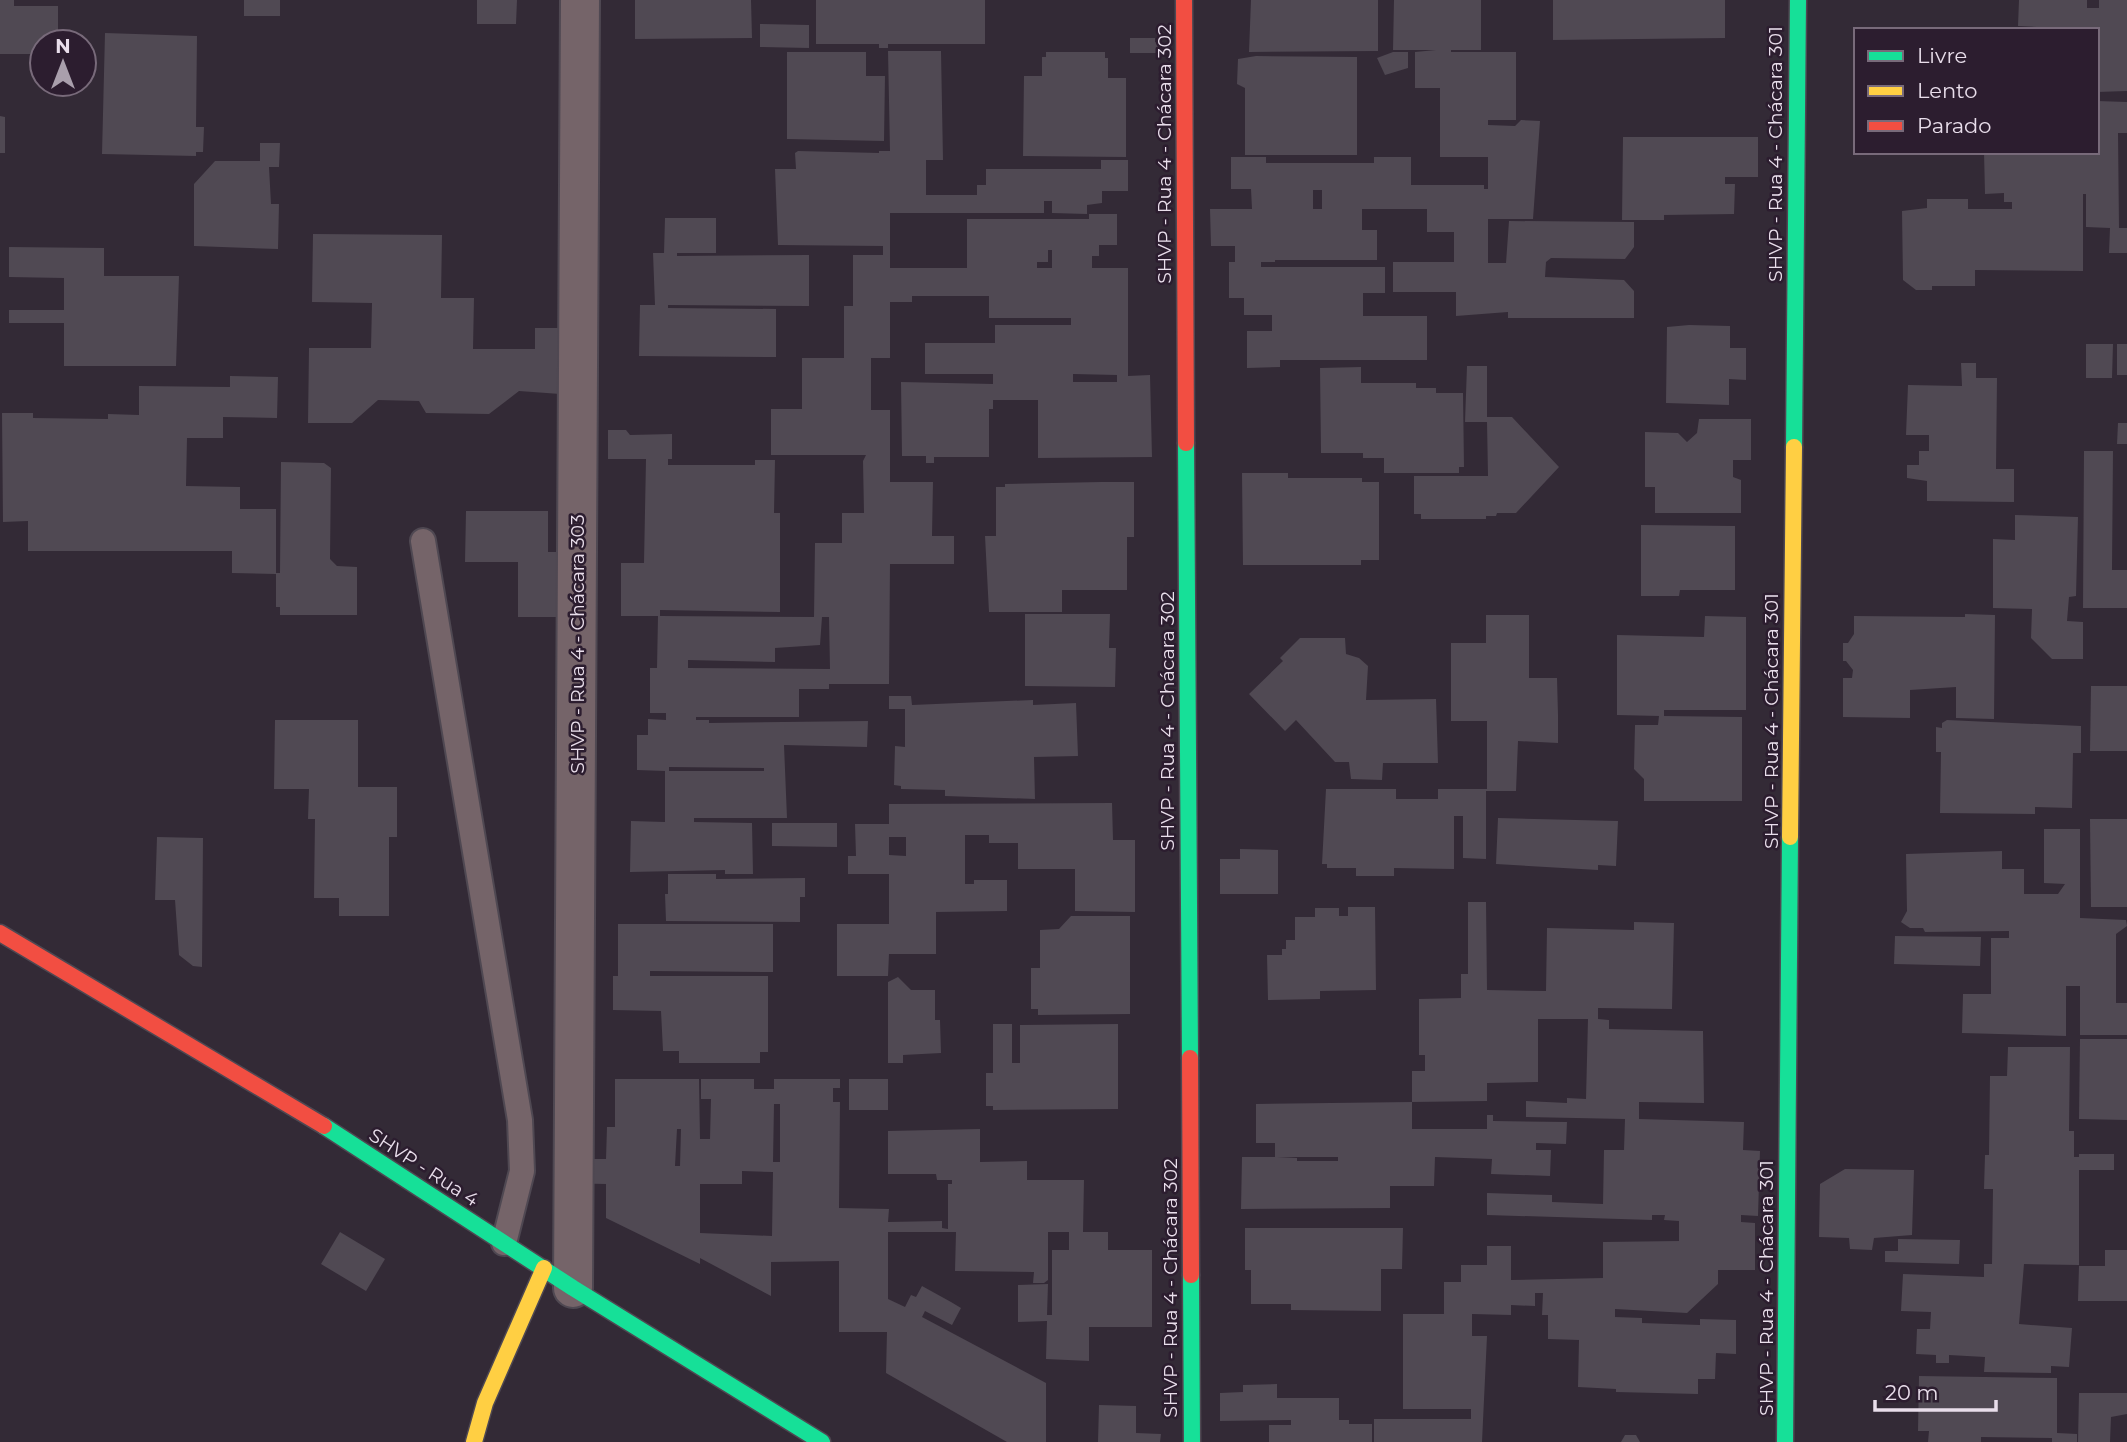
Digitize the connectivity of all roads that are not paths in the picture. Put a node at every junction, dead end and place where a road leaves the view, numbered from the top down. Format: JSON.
{"nodes":[{"id":1,"x":580,"y":0,"type":"edge"},
{"id":2,"x":1184,"y":0,"type":"edge"},
{"id":3,"x":1798,"y":0,"type":"edge"},
{"id":4,"x":423,"y":541,"type":"dead end"},
{"id":5,"x":0,"y":933,"type":"edge"},
{"id":6,"x":504,"y":1243,"type":"junction"},
{"id":7,"x":558,"y":1278,"type":"junction"},
{"id":8,"x":474,"y":1442,"type":"edge"},
{"id":9,"x":822,"y":1442,"type":"edge"},
{"id":10,"x":1192,"y":1442,"type":"edge"},
{"id":11,"x":1786,"y":1442,"type":"edge"}],
"edges":[{"from":1,"to":7,"type":"street","name":"SHVP - Rua 4 - Chácara 303"},
{"from":2,"to":10,"type":"street","name":"SHVP - Rua 4 - Chácara 302"},
{"from":3,"to":11,"type":"street","name":"SHVP - Rua 4 - Chácara 301"},
{"from":4,"to":6,"type":"lane"},
{"from":5,"to":6,"type":"street","name":"SHVP - Rua 4"},
{"from":6,"to":7,"type":"street","name":"SHVP - Rua 4"},
{"from":7,"to":8,"type":"street"},
{"from":7,"to":9,"type":"street","name":"SHVP - Rua 4"}]}
